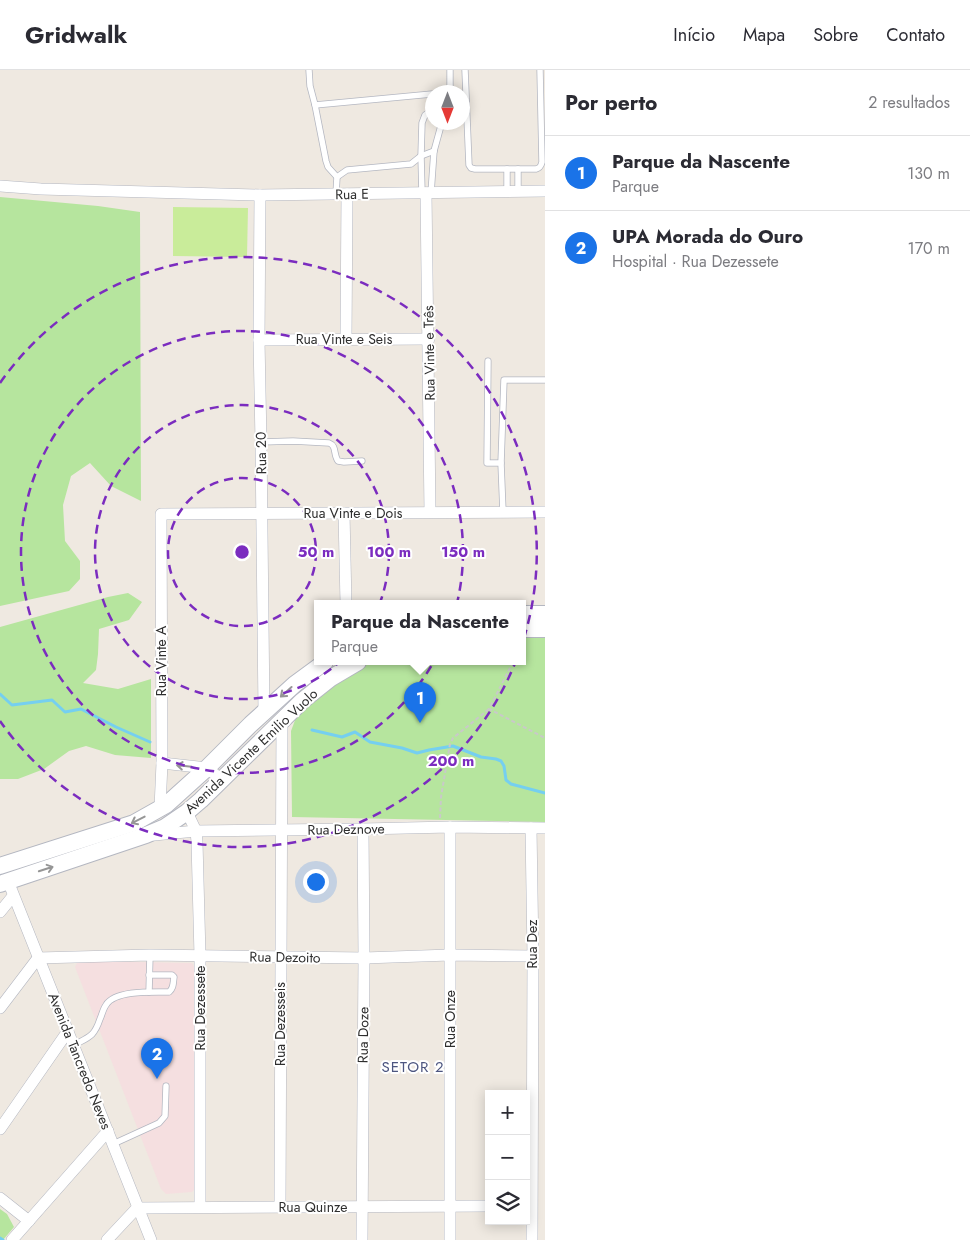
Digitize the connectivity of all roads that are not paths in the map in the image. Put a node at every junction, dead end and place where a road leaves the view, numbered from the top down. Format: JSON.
{"nodes":[{"id":1,"x":309,"y":70,"type":"edge"},
{"id":2,"x":450,"y":70,"type":"edge"},
{"id":3,"x":465,"y":70,"type":"edge"},
{"id":4,"x":540,"y":70,"type":"edge"},
{"id":5,"x":449,"y":85,"type":"edge"},
{"id":6,"x":425,"y":95,"type":"edge"},
{"id":7,"x":315,"y":104,"type":"junction"},
{"id":8,"x":425,"y":116,"type":"edge"},
{"id":9,"x":440,"y":130,"type":"edge"},
{"id":10,"x":434,"y":151,"type":"junction"},
{"id":11,"x":421,"y":156,"type":"junction"},
{"id":12,"x":330,"y":170,"type":"junction"},
{"id":13,"x":347,"y":170,"type":"junction"},
{"id":14,"x":507,"y":170,"type":"junction"},
{"id":15,"x":518,"y":170,"type":"junction"},
{"id":16,"x":337,"y":178,"type":"junction"},
{"id":17,"x":0,"y":186,"type":"edge"},
{"id":18,"x":545,"y":191,"type":"edge"},
{"id":19,"x":513,"y":192,"type":"junction"},
{"id":20,"x":426,"y":193,"type":"junction"},
{"id":21,"x":342,"y":194,"type":"junction"},
{"id":22,"x":260,"y":195,"type":"junction"},
{"id":23,"x":429,"y":339,"type":"junction"},
{"id":24,"x":259,"y":340,"type":"junction"},
{"id":25,"x":346,"y":340,"type":"junction"},
{"id":26,"x":488,"y":361,"type":"dead end"},
{"id":27,"x":545,"y":380,"type":"edge"},
{"id":28,"x":261,"y":442,"type":"junction"},
{"id":29,"x":362,"y":461,"type":"dead end"},
{"id":30,"x":501,"y":462,"type":"junction"},
{"id":31,"x":430,"y":512,"type":"junction"},
{"id":32,"x":503,"y":512,"type":"junction"},
{"id":33,"x":545,"y":512,"type":"edge"},
{"id":34,"x":262,"y":513,"type":"junction"},
{"id":35,"x":344,"y":513,"type":"junction"},
{"id":36,"x":161,"y":514,"type":"joint"},
{"id":37,"x":346,"y":600,"type":"edge"},
{"id":38,"x":526,"y":614,"type":"edge"},
{"id":39,"x":545,"y":614,"type":"edge"},
{"id":40,"x":526,"y":629,"type":"edge"},
{"id":41,"x":545,"y":629,"type":"edge"},
{"id":42,"x":321,"y":665,"type":"edge"},
{"id":43,"x":353,"y":665,"type":"edge"},
{"id":44,"x":264,"y":712,"type":"junction"},
{"id":45,"x":282,"y":721,"type":"junction"},
{"id":46,"x":162,"y":763,"type":"junction"},
{"id":47,"x":207,"y":768,"type":"junction"},
{"id":48,"x":222,"y":780,"type":"junction"},
{"id":49,"x":160,"y":808,"type":"junction"},
{"id":50,"x":187,"y":812,"type":"junction"},
{"id":51,"x":445,"y":827,"type":"junction"},
{"id":52,"x":531,"y":828,"type":"junction"},
{"id":53,"x":545,"y":828,"type":"edge"},
{"id":54,"x":281,"y":830,"type":"junction"},
{"id":55,"x":363,"y":830,"type":"junction"},
{"id":56,"x":196,"y":831,"type":"junction"},
{"id":57,"x":146,"y":836,"type":"junction"},
{"id":58,"x":1,"y":864,"type":"edge"},
{"id":59,"x":7,"y":887,"type":"edge"},
{"id":60,"x":0,"y":912,"type":"edge"},
{"id":61,"x":150,"y":955,"type":"junction"},
{"id":62,"x":450,"y":955,"type":"junction"},
{"id":63,"x":200,"y":956,"type":"junction"},
{"id":64,"x":280,"y":956,"type":"junction"},
{"id":65,"x":532,"y":956,"type":"junction"},
{"id":66,"x":38,"y":958,"type":"junction"},
{"id":67,"x":364,"y":958,"type":"junction"},
{"id":68,"x":149,"y":975,"type":"junction"},
{"id":69,"x":148,"y":992,"type":"junction"},
{"id":70,"x":0,"y":1008,"type":"edge"},
{"id":71,"x":68,"y":1031,"type":"junction"},
{"id":72,"x":74,"y":1045,"type":"junction"},
{"id":73,"x":533,"y":1060,"type":"junction"},
{"id":74,"x":545,"y":1060,"type":"edge"},
{"id":75,"x":166,"y":1086,"type":"dead end"},
{"id":76,"x":0,"y":1129,"type":"edge"},
{"id":77,"x":108,"y":1131,"type":"junction"},
{"id":78,"x":113,"y":1144,"type":"junction"},
{"id":79,"x":530,"y":1180,"type":"edge"},
{"id":80,"x":0,"y":1198,"type":"edge"},
{"id":81,"x":361,"y":1206,"type":"junction"},
{"id":82,"x":450,"y":1206,"type":"junction"},
{"id":83,"x":485,"y":1206,"type":"edge"},
{"id":84,"x":200,"y":1207,"type":"junction"},
{"id":85,"x":280,"y":1207,"type":"junction"},
{"id":86,"x":137,"y":1208,"type":"junction"},
{"id":87,"x":530,"y":1217,"type":"edge"},
{"id":88,"x":25,"y":1224,"type":"junction"},
{"id":89,"x":12,"y":1240,"type":"edge"},
{"id":90,"x":107,"y":1240,"type":"edge"},
{"id":91,"x":151,"y":1240,"type":"edge"},
{"id":92,"x":362,"y":1240,"type":"edge"},
{"id":93,"x":450,"y":1240,"type":"edge"},
{"id":94,"x":532,"y":1240,"type":"edge"}],
"edges":[{"from":1,"to":7,"type":"lane"},
{"from":2,"to":5,"type":"lane"},
{"from":3,"to":14,"type":"lane"},
{"from":4,"to":15,"type":"lane"},
{"from":6,"to":7,"type":"lane"},
{"from":7,"to":12,"type":"lane"},
{"from":8,"to":11,"type":"lane"},
{"from":9,"to":10,"type":"lane"},
{"from":10,"to":11,"type":"lane"},
{"from":10,"to":20,"type":"lane"},
{"from":11,"to":13,"type":"lane"},
{"from":11,"to":20,"type":"lane"},
{"from":12,"to":13,"type":"lane"},
{"from":12,"to":16,"type":"lane"},
{"from":13,"to":16,"type":"lane"},
{"from":14,"to":15,"type":"lane"},
{"from":14,"to":19,"type":"lane"},
{"from":15,"to":19,"type":"lane"},
{"from":16,"to":21,"type":"lane"},
{"from":17,"to":22,"type":"street","name":"Rua E"},
{"from":18,"to":19,"type":"street","name":"Rua E"},
{"from":19,"to":20,"type":"street","name":"Rua E"},
{"from":20,"to":21,"type":"street","name":"Rua E"},
{"from":20,"to":23,"type":"street","name":"Rua Vinte e Três"},
{"from":21,"to":22,"type":"street","name":"Rua E"},
{"from":21,"to":25,"type":"street"},
{"from":22,"to":24,"type":"street","name":"Rua 20"},
{"from":23,"to":25,"type":"street","name":"Rua Vinte e Seis"},
{"from":23,"to":31,"type":"street","name":"Rua Vinte e Três"},
{"from":24,"to":25,"type":"street","name":"Rua Vinte e Seis"},
{"from":24,"to":28,"type":"street","name":"Rua 20"},
{"from":26,"to":30,"type":"lane"},
{"from":27,"to":30,"type":"lane"},
{"from":28,"to":29,"type":"lane"},
{"from":28,"to":34,"type":"street","name":"Rua 20"},
{"from":30,"to":32,"type":"lane"},
{"from":31,"to":32,"type":"street","name":"Rua Vinte e Dois"},
{"from":31,"to":35,"type":"street","name":"Rua Vinte e Dois"},
{"from":32,"to":33,"type":"street","name":"Rua Vinte e Dois"},
{"from":34,"to":35,"type":"street","name":"Rua Vinte e Dois"},
{"from":34,"to":36,"type":"street","name":"Rua Vinte e Dois"},
{"from":34,"to":44,"type":"street","name":"Rua 20"},
{"from":35,"to":37,"type":"street"},
{"from":36,"to":46,"type":"street","name":"Rua Vinte A"},
{"from":38,"to":39,"type":"main road"},
{"from":40,"to":41,"type":"main road"},
{"from":42,"to":44,"type":"main road","name":"Avenida Vicente Emilio Vuolo","one_way":true},
{"from":43,"to":45,"type":"main road","name":"Avenida Vicente Emilio Vuolo"},
{"from":44,"to":47,"type":"main road","name":"Avenida Vicente Emilio Vuolo"},
{"from":45,"to":48,"type":"main road","name":"Avenida Vicente Emilio Vuolo"},
{"from":45,"to":54,"type":"street","name":"Rua Dezesseis"},
{"from":47,"to":46,"type":"street","one_way":true},
{"from":46,"to":49,"type":"street","name":"Rua Vinte A"},
{"from":47,"to":48,"type":"street"},
{"from":47,"to":49,"type":"main road","name":"Avenida Vicente Emilio Vuolo"},
{"from":48,"to":50,"type":"main road","name":"Avenida Vicente Emilio Vuolo"},
{"from":49,"to":58,"type":"main road","name":"Avenida Vicente Emilio Vuolo","one_way":true},
{"from":50,"to":56,"type":"street","name":"Rua Dezessete"},
{"from":50,"to":57,"type":"main road","name":"Avenida Vicente Emilio Vuolo"},
{"from":51,"to":52,"type":"street","name":"Rua Deznove"},
{"from":51,"to":55,"type":"street","name":"Rua Deznove"},
{"from":51,"to":62,"type":"street","name":"Rua Onze"},
{"from":52,"to":53,"type":"street","name":"Rua Deznove"},
{"from":52,"to":65,"type":"street","name":"Rua Dez"},
{"from":54,"to":55,"type":"street","name":"Rua Deznove"},
{"from":54,"to":56,"type":"street","name":"Rua Deznove"},
{"from":54,"to":64,"type":"street","name":"Rua Dezesseis"},
{"from":55,"to":67,"type":"street","name":"Rua Doze"},
{"from":56,"to":57,"type":"street","name":"Rua Deznove"},
{"from":56,"to":63,"type":"street","name":"Rua Dezessete"},
{"from":59,"to":57,"type":"main road","name":"Avenida Vicente Emilio Vuolo","one_way":true},
{"from":59,"to":60,"type":"street"},
{"from":59,"to":66,"type":"street","name":"Avenida Tancredo Neves"},
{"from":61,"to":63,"type":"street","name":"Rua Dezoito"},
{"from":61,"to":66,"type":"street","name":"Rua Dezoito"},
{"from":61,"to":68,"type":"lane"},
{"from":62,"to":65,"type":"street","name":"Rua Dezoito"},
{"from":62,"to":67,"type":"street","name":"Rua Dezoito"},
{"from":62,"to":82,"type":"street","name":"Rua Onze"},
{"from":63,"to":64,"type":"street","name":"Rua Dezoito"},
{"from":63,"to":84,"type":"street","name":"Rua Dezessete"},
{"from":64,"to":67,"type":"street","name":"Rua Dezoito"},
{"from":64,"to":85,"type":"street","name":"Rua Dezesseis"},
{"from":65,"to":73,"type":"street","name":"Rua Dez"},
{"from":66,"to":70,"type":"street"},
{"from":66,"to":71,"type":"street","name":"Avenida Tancredo Neves"},
{"from":67,"to":81,"type":"street","name":"Rua Doze"},
{"from":68,"to":69,"type":"lane"},
{"from":68,"to":69,"type":"lane"},
{"from":69,"to":72,"type":"lane"},
{"from":71,"to":72,"type":"street","name":"Avenida Tancredo Neves"},
{"from":71,"to":76,"type":"street"},
{"from":72,"to":77,"type":"street","name":"Avenida Tancredo Neves"},
{"from":73,"to":74,"type":"street"},
{"from":73,"to":79,"type":"street","name":"Rua Dez"},
{"from":75,"to":78,"type":"lane"},
{"from":77,"to":78,"type":"street","name":"Avenida Tancredo Neves"},
{"from":77,"to":88,"type":"street"},
{"from":78,"to":86,"type":"street","name":"Avenida Tancredo Neves"},
{"from":80,"to":88,"type":"street"},
{"from":81,"to":82,"type":"street","name":"Rua Quinze"},
{"from":81,"to":85,"type":"street","name":"Rua Quinze"},
{"from":81,"to":92,"type":"street","name":"Rua Doze"},
{"from":82,"to":83,"type":"street","name":"Rua Quinze"},
{"from":82,"to":93,"type":"street","name":"Rua Onze"},
{"from":84,"to":85,"type":"street","name":"Rua Quinze"},
{"from":84,"to":86,"type":"street","name":"Rua Quinze"},
{"from":86,"to":90,"type":"street"},
{"from":86,"to":91,"type":"street","name":"Avenida Tancredo Neves"},
{"from":87,"to":94,"type":"street","name":"Rua Dez"},
{"from":88,"to":89,"type":"street"}]}
